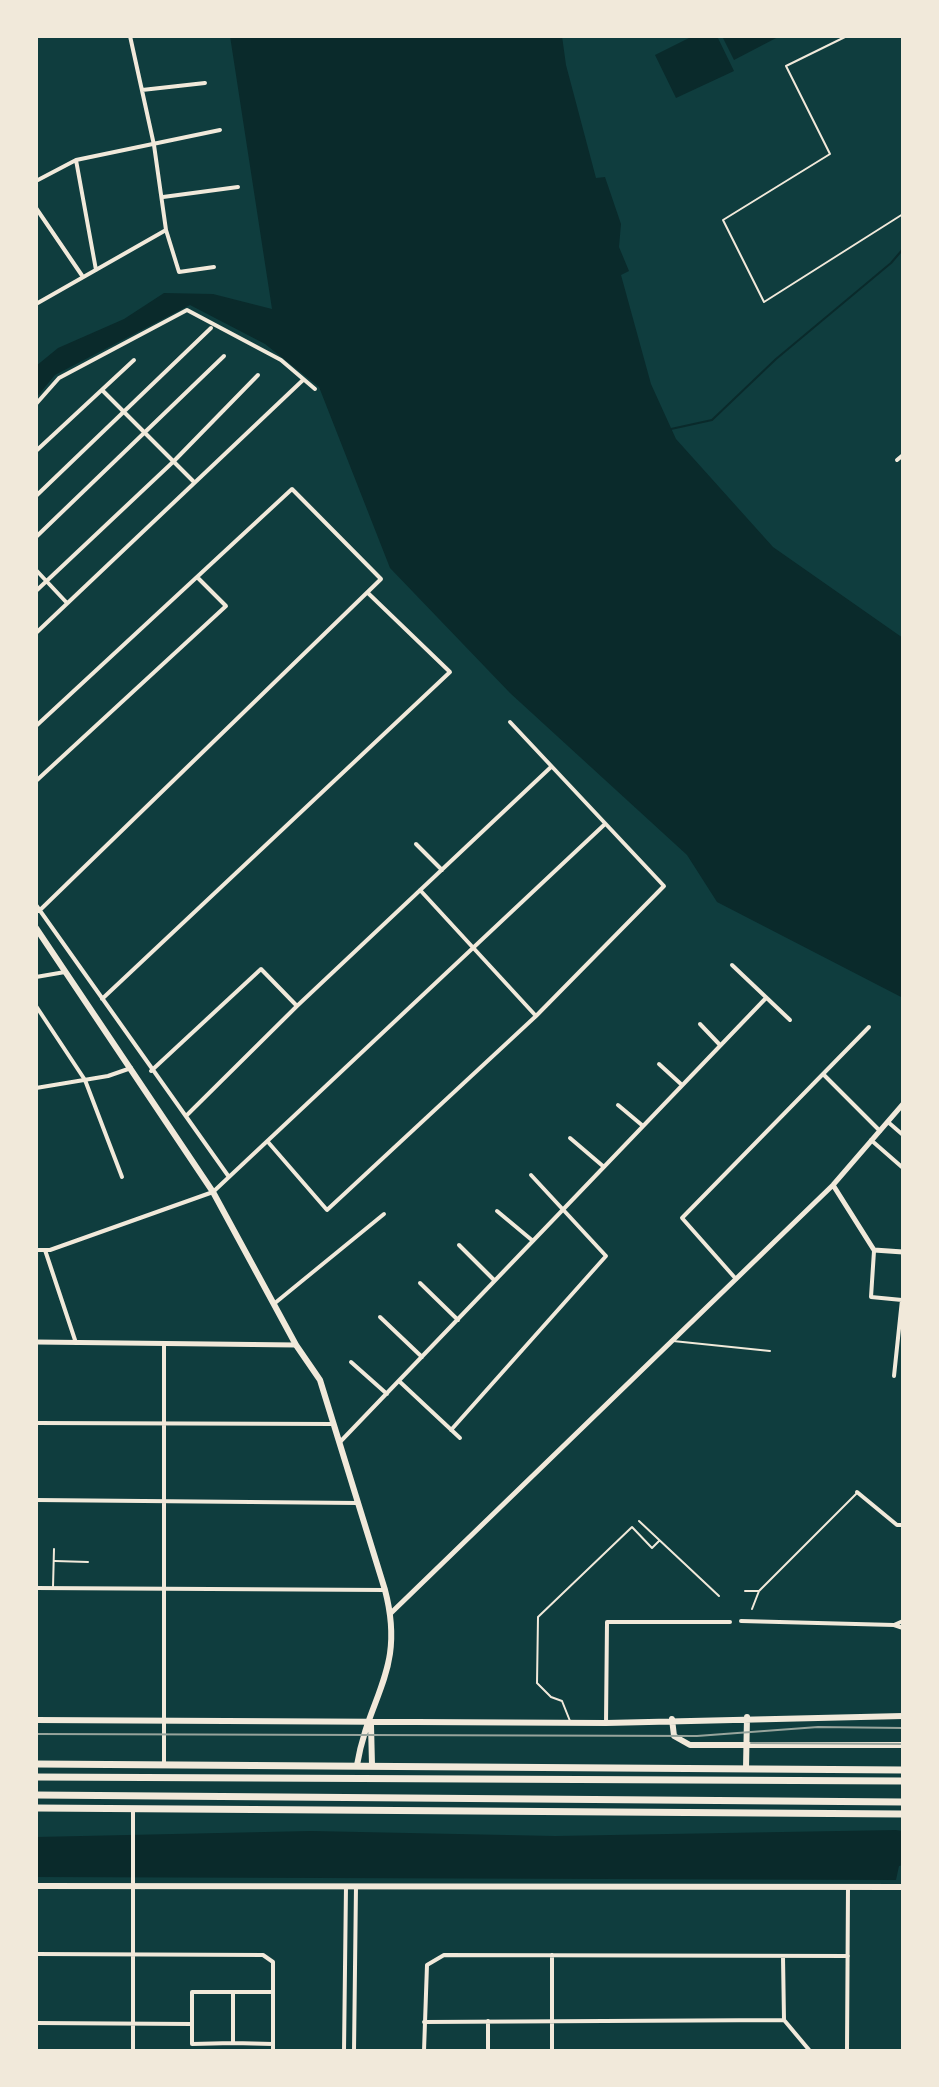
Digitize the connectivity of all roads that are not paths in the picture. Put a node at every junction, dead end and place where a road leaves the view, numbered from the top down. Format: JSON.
{"nodes":[{"id":1,"x":130,"y":36,"type":"edge"},
{"id":2,"x":847,"y":36,"type":"edge"},
{"id":3,"x":205,"y":83,"type":"dead end"},
{"id":4,"x":142,"y":90,"type":"junction"},
{"id":5,"x":220,"y":130,"type":"dead end"},
{"id":6,"x":154,"y":145,"type":"junction"},
{"id":7,"x":76,"y":160,"type":"junction"},
{"id":8,"x":36,"y":181,"type":"edge"},
{"id":9,"x":238,"y":187,"type":"dead end"},
{"id":10,"x":163,"y":197,"type":"junction"},
{"id":11,"x":36,"y":208,"type":"edge"},
{"id":12,"x":903,"y":214,"type":"edge"},
{"id":13,"x":166,"y":230,"type":"junction"},
{"id":14,"x":214,"y":267,"type":"dead end"},
{"id":15,"x":96,"y":270,"type":"junction"},
{"id":16,"x":83,"y":277,"type":"junction"},
{"id":17,"x":36,"y":304,"type":"edge"},
{"id":18,"x":215,"y":325,"type":"junction"},
{"id":19,"x":224,"y":356,"type":"dead end"},
{"id":20,"x":134,"y":360,"type":"dead end"},
{"id":21,"x":258,"y":375,"type":"dead end"},
{"id":22,"x":303,"y":380,"type":"junction"},
{"id":23,"x":315,"y":389,"type":"dead end"},
{"id":24,"x":102,"y":390,"type":"junction"},
{"id":25,"x":36,"y":404,"type":"edge"},
{"id":26,"x":125,"y":411,"type":"junction"},
{"id":27,"x":146,"y":432,"type":"junction"},
{"id":28,"x":36,"y":451,"type":"edge"},
{"id":29,"x":903,"y":455,"type":"edge"},
{"id":30,"x":897,"y":460,"type":"dead end"},
{"id":31,"x":174,"y":461,"type":"junction"},
{"id":32,"x":193,"y":481,"type":"junction"},
{"id":33,"x":36,"y":496,"type":"edge"},
{"id":34,"x":36,"y":537,"type":"edge"},
{"id":35,"x":36,"y":570,"type":"edge"},
{"id":36,"x":198,"y":577,"type":"junction"},
{"id":37,"x":47,"y":581,"type":"junction"},
{"id":38,"x":36,"y":591,"type":"edge"},
{"id":39,"x":368,"y":593,"type":"junction"},
{"id":40,"x":67,"y":603,"type":"junction"},
{"id":41,"x":36,"y":633,"type":"edge"},
{"id":42,"x":510,"y":722,"type":"dead end"},
{"id":43,"x":36,"y":726,"type":"edge"},
{"id":44,"x":551,"y":767,"type":"junction"},
{"id":45,"x":36,"y":781,"type":"edge"},
{"id":46,"x":605,"y":824,"type":"junction"},
{"id":47,"x":416,"y":844,"type":"dead end"},
{"id":48,"x":442,"y":870,"type":"junction"},
{"id":49,"x":420,"y":890,"type":"junction"},
{"id":50,"x":36,"y":905,"type":"edge"},
{"id":51,"x":39,"y":911,"type":"junction"},
{"id":52,"x":36,"y":928,"type":"edge"},
{"id":53,"x":473,"y":947,"type":"junction"},
{"id":54,"x":732,"y":965,"type":"dead end"},
{"id":55,"x":65,"y":972,"type":"junction"},
{"id":56,"x":36,"y":977,"type":"edge"},
{"id":57,"x":766,"y":998,"type":"junction"},
{"id":58,"x":102,"y":999,"type":"junction"},
{"id":59,"x":36,"y":1006,"type":"edge"},
{"id":60,"x":297,"y":1006,"type":"junction"},
{"id":61,"x":536,"y":1016,"type":"junction"},
{"id":62,"x":790,"y":1020,"type":"dead end"},
{"id":63,"x":700,"y":1024,"type":"dead end"},
{"id":64,"x":869,"y":1027,"type":"dead end"},
{"id":65,"x":720,"y":1045,"type":"junction"},
{"id":66,"x":659,"y":1064,"type":"dead end"},
{"id":67,"x":132,"y":1068,"type":"junction"},
{"id":68,"x":151,"y":1071,"type":"junction"},
{"id":69,"x":823,"y":1074,"type":"junction"},
{"id":70,"x":85,"y":1080,"type":"junction"},
{"id":71,"x":682,"y":1085,"type":"junction"},
{"id":72,"x":36,"y":1088,"type":"edge"},
{"id":73,"x":903,"y":1104,"type":"edge"},
{"id":74,"x":618,"y":1105,"type":"dead end"},
{"id":75,"x":186,"y":1116,"type":"junction"},
{"id":76,"x":888,"y":1122,"type":"junction"},
{"id":77,"x":643,"y":1126,"type":"junction"},
{"id":78,"x":880,"y":1131,"type":"junction"},
{"id":79,"x":903,"y":1135,"type":"edge"},
{"id":80,"x":570,"y":1138,"type":"dead end"},
{"id":81,"x":871,"y":1140,"type":"junction"},
{"id":82,"x":268,"y":1142,"type":"junction"},
{"id":83,"x":604,"y":1167,"type":"junction"},
{"id":84,"x":903,"y":1168,"type":"edge"},
{"id":85,"x":531,"y":1175,"type":"dead end"},
{"id":86,"x":122,"y":1177,"type":"dead end"},
{"id":87,"x":229,"y":1177,"type":"junction"},
{"id":88,"x":833,"y":1185,"type":"junction"},
{"id":89,"x":213,"y":1192,"type":"junction"},
{"id":90,"x":563,"y":1210,"type":"junction"},
{"id":91,"x":497,"y":1211,"type":"dead end"},
{"id":92,"x":384,"y":1214,"type":"dead end"},
{"id":93,"x":533,"y":1241,"type":"junction"},
{"id":94,"x":459,"y":1245,"type":"dead end"},
{"id":95,"x":36,"y":1250,"type":"edge"},
{"id":96,"x":45,"y":1250,"type":"junction"},
{"id":97,"x":874,"y":1250,"type":"junction"},
{"id":98,"x":903,"y":1252,"type":"edge"},
{"id":99,"x":736,"y":1279,"type":"junction"},
{"id":100,"x":495,"y":1280,"type":"junction"},
{"id":101,"x":420,"y":1283,"type":"dead end"},
{"id":102,"x":275,"y":1303,"type":"junction"},
{"id":103,"x":380,"y":1317,"type":"dead end"},
{"id":104,"x":458,"y":1320,"type":"junction"},
{"id":105,"x":672,"y":1341,"type":"junction"},
{"id":106,"x":36,"y":1342,"type":"edge"},
{"id":107,"x":76,"y":1343,"type":"junction"},
{"id":108,"x":164,"y":1344,"type":"junction"},
{"id":109,"x":296,"y":1345,"type":"junction"},
{"id":110,"x":770,"y":1351,"type":"dead end"},
{"id":111,"x":422,"y":1357,"type":"junction"},
{"id":112,"x":351,"y":1362,"type":"dead end"},
{"id":113,"x":894,"y":1376,"type":"dead end"},
{"id":114,"x":399,"y":1381,"type":"junction"},
{"id":115,"x":387,"y":1394,"type":"junction"},
{"id":116,"x":36,"y":1423,"type":"edge"},
{"id":117,"x":164,"y":1423,"type":"junction"},
{"id":118,"x":334,"y":1424,"type":"junction"},
{"id":119,"x":451,"y":1430,"type":"junction"},
{"id":120,"x":460,"y":1438,"type":"dead end"},
{"id":121,"x":340,"y":1442,"type":"junction"},
{"id":122,"x":857,"y":1492,"type":"joint"},
{"id":123,"x":36,"y":1500,"type":"edge"},
{"id":124,"x":164,"y":1501,"type":"junction"},
{"id":125,"x":358,"y":1503,"type":"junction"},
{"id":126,"x":639,"y":1521,"type":"dead end"},
{"id":127,"x":903,"y":1525,"type":"edge"},
{"id":128,"x":659,"y":1541,"type":"junction"},
{"id":129,"x":54,"y":1549,"type":"dead end"},
{"id":130,"x":54,"y":1561,"type":"junction"},
{"id":131,"x":88,"y":1562,"type":"dead end"},
{"id":132,"x":36,"y":1588,"type":"edge"},
{"id":133,"x":53,"y":1588,"type":"junction"},
{"id":134,"x":164,"y":1589,"type":"junction"},
{"id":135,"x":385,"y":1590,"type":"junction"},
{"id":136,"x":745,"y":1591,"type":"dead end"},
{"id":137,"x":759,"y":1591,"type":"junction"},
{"id":138,"x":719,"y":1596,"type":"dead end"},
{"id":139,"x":752,"y":1609,"type":"dead end"},
{"id":140,"x":391,"y":1613,"type":"junction"},
{"id":141,"x":741,"y":1621,"type":"dead end"},
{"id":142,"x":903,"y":1621,"type":"edge"},
{"id":143,"x":730,"y":1622,"type":"dead end"},
{"id":144,"x":894,"y":1625,"type":"junction"},
{"id":145,"x":903,"y":1628,"type":"edge"},
{"id":146,"x":903,"y":1716,"type":"edge"},
{"id":147,"x":747,"y":1717,"type":"junction"},
{"id":148,"x":672,"y":1719,"type":"junction"},
{"id":149,"x":36,"y":1720,"type":"edge"},
{"id":150,"x":164,"y":1721,"type":"junction"},
{"id":151,"x":371,"y":1722,"type":"junction"},
{"id":152,"x":571,"y":1723,"type":"junction"},
{"id":153,"x":606,"y":1723,"type":"junction"},
{"id":154,"x":747,"y":1744,"type":"junction"},
{"id":155,"x":903,"y":1745,"type":"edge"},
{"id":156,"x":36,"y":1764,"type":"edge"},
{"id":157,"x":164,"y":1765,"type":"junction"},
{"id":158,"x":357,"y":1765,"type":"junction"},
{"id":159,"x":372,"y":1765,"type":"junction"},
{"id":160,"x":746,"y":1768,"type":"junction"},
{"id":161,"x":903,"y":1770,"type":"edge"},
{"id":162,"x":36,"y":1777,"type":"edge"},
{"id":163,"x":903,"y":1781,"type":"edge"},
{"id":164,"x":36,"y":1795,"type":"edge"},
{"id":165,"x":903,"y":1802,"type":"edge"},
{"id":166,"x":36,"y":1808,"type":"edge"},
{"id":167,"x":133,"y":1808,"type":"junction"},
{"id":168,"x":903,"y":1814,"type":"edge"},
{"id":169,"x":133,"y":1882,"type":"junction"},
{"id":170,"x":36,"y":1886,"type":"edge"},
{"id":171,"x":346,"y":1886,"type":"junction"},
{"id":172,"x":356,"y":1886,"type":"junction"},
{"id":173,"x":848,"y":1887,"type":"junction"},
{"id":174,"x":903,"y":1887,"type":"edge"},
{"id":175,"x":345,"y":1947,"type":"junction"},
{"id":176,"x":355,"y":1948,"type":"junction"},
{"id":177,"x":36,"y":1954,"type":"edge"},
{"id":178,"x":133,"y":1955,"type":"junction"},
{"id":179,"x":552,"y":1955,"type":"junction"},
{"id":180,"x":848,"y":1956,"type":"junction"},
{"id":181,"x":783,"y":1957,"type":"junction"},
{"id":182,"x":233,"y":1992,"type":"junction"},
{"id":183,"x":273,"y":1992,"type":"junction"},
{"id":184,"x":345,"y":2008,"type":"junction"},
{"id":185,"x":355,"y":2008,"type":"junction"},
{"id":186,"x":784,"y":2020,"type":"junction"},
{"id":187,"x":488,"y":2021,"type":"junction"},
{"id":188,"x":552,"y":2021,"type":"junction"},
{"id":189,"x":424,"y":2022,"type":"junction"},
{"id":190,"x":36,"y":2023,"type":"edge"},
{"id":191,"x":133,"y":2024,"type":"junction"},
{"id":192,"x":192,"y":2024,"type":"junction"},
{"id":193,"x":233,"y":2043,"type":"junction"},
{"id":194,"x":192,"y":2044,"type":"junction"},
{"id":195,"x":273,"y":2044,"type":"junction"},
{"id":196,"x":190,"y":2050,"type":"edge"},
{"id":197,"x":133,"y":2051,"type":"edge"},
{"id":198,"x":273,"y":2051,"type":"edge"},
{"id":199,"x":344,"y":2051,"type":"edge"},
{"id":200,"x":354,"y":2051,"type":"edge"},
{"id":201,"x":424,"y":2051,"type":"edge"},
{"id":202,"x":488,"y":2051,"type":"edge"},
{"id":203,"x":552,"y":2051,"type":"edge"},
{"id":204,"x":810,"y":2051,"type":"edge"},
{"id":205,"x":847,"y":2051,"type":"edge"}],
"edges":[{"from":1,"to":4,"type":"street"},
{"from":2,"to":12,"type":"lane"},
{"from":3,"to":4,"type":"street"},
{"from":4,"to":6,"type":"street"},
{"from":5,"to":6,"type":"street"},
{"from":6,"to":7,"type":"street"},
{"from":6,"to":10,"type":"street"},
{"from":7,"to":8,"type":"street"},
{"from":7,"to":15,"type":"street"},
{"from":9,"to":10,"type":"street"},
{"from":10,"to":13,"type":"street"},
{"from":11,"to":16,"type":"street"},
{"from":13,"to":14,"type":"street"},
{"from":13,"to":15,"type":"street"},
{"from":15,"to":16,"type":"street"},
{"from":16,"to":17,"type":"street"},
{"from":18,"to":22,"type":"street"},
{"from":18,"to":25,"type":"street"},
{"from":18,"to":26,"type":"street"},
{"from":19,"to":27,"type":"street"},
{"from":20,"to":24,"type":"street"},
{"from":21,"to":31,"type":"street"},
{"from":22,"to":23,"type":"street"},
{"from":22,"to":32,"type":"street"},
{"from":24,"to":26,"type":"street"},
{"from":24,"to":28,"type":"street"},
{"from":26,"to":27,"type":"street"},
{"from":26,"to":33,"type":"street"},
{"from":27,"to":31,"type":"street"},
{"from":27,"to":34,"type":"street"},
{"from":29,"to":30,"type":"street"},
{"from":31,"to":32,"type":"street"},
{"from":31,"to":37,"type":"street"},
{"from":32,"to":40,"type":"street"},
{"from":35,"to":37,"type":"street"},
{"from":36,"to":39,"type":"street"},
{"from":36,"to":43,"type":"street"},
{"from":36,"to":45,"type":"street"},
{"from":37,"to":38,"type":"street"},
{"from":37,"to":40,"type":"street"},
{"from":39,"to":51,"type":"street"},
{"from":39,"to":58,"type":"street"},
{"from":40,"to":41,"type":"street"},
{"from":42,"to":44,"type":"street"},
{"from":44,"to":46,"type":"street"},
{"from":44,"to":48,"type":"street"},
{"from":46,"to":53,"type":"street"},
{"from":46,"to":61,"type":"street"},
{"from":47,"to":48,"type":"street"},
{"from":48,"to":49,"type":"street"},
{"from":49,"to":53,"type":"street"},
{"from":49,"to":60,"type":"street"},
{"from":50,"to":51,"type":"street"},
{"from":51,"to":58,"type":"street"},
{"from":52,"to":55,"type":"main road"},
{"from":53,"to":61,"type":"street"},
{"from":53,"to":82,"type":"street"},
{"from":54,"to":57,"type":"street"},
{"from":55,"to":56,"type":"street"},
{"from":55,"to":67,"type":"main road"},
{"from":57,"to":62,"type":"street"},
{"from":57,"to":65,"type":"street"},
{"from":58,"to":68,"type":"street"},
{"from":59,"to":70,"type":"street"},
{"from":60,"to":68,"type":"street"},
{"from":60,"to":75,"type":"street"},
{"from":61,"to":82,"type":"street"},
{"from":63,"to":65,"type":"street"},
{"from":64,"to":69,"type":"street"},
{"from":65,"to":71,"type":"street"},
{"from":66,"to":71,"type":"street"},
{"from":67,"to":70,"type":"street"},
{"from":67,"to":89,"type":"main road"},
{"from":68,"to":75,"type":"street"},
{"from":69,"to":78,"type":"street"},
{"from":69,"to":99,"type":"street"},
{"from":70,"to":72,"type":"street"},
{"from":70,"to":86,"type":"street"},
{"from":71,"to":77,"type":"street"},
{"from":73,"to":76,"type":"street"},
{"from":74,"to":77,"type":"street"},
{"from":75,"to":87,"type":"street"},
{"from":76,"to":78,"type":"street"},
{"from":76,"to":79,"type":"street"},
{"from":77,"to":83,"type":"street"},
{"from":78,"to":81,"type":"street"},
{"from":80,"to":83,"type":"street"},
{"from":81,"to":84,"type":"street"},
{"from":81,"to":88,"type":"street"},
{"from":82,"to":87,"type":"street"},
{"from":83,"to":90,"type":"street"},
{"from":85,"to":90,"type":"street"},
{"from":87,"to":89,"type":"street"},
{"from":88,"to":97,"type":"street"},
{"from":88,"to":99,"type":"street"},
{"from":89,"to":96,"type":"street"},
{"from":89,"to":102,"type":"main road"},
{"from":90,"to":93,"type":"street"},
{"from":90,"to":119,"type":"street"},
{"from":91,"to":93,"type":"street"},
{"from":92,"to":102,"type":"street"},
{"from":93,"to":100,"type":"street"},
{"from":94,"to":100,"type":"street"},
{"from":95,"to":96,"type":"street"},
{"from":96,"to":107,"type":"street"},
{"from":97,"to":98,"type":"street"},
{"from":97,"to":113,"type":"street"},
{"from":99,"to":105,"type":"street"},
{"from":100,"to":104,"type":"street"},
{"from":101,"to":104,"type":"street"},
{"from":102,"to":109,"type":"main road"},
{"from":103,"to":111,"type":"street"},
{"from":104,"to":111,"type":"street"},
{"from":105,"to":110,"type":"lane"},
{"from":105,"to":140,"type":"street"},
{"from":106,"to":107,"type":"street"},
{"from":107,"to":108,"type":"street"},
{"from":108,"to":109,"type":"street"},
{"from":108,"to":117,"type":"street"},
{"from":109,"to":118,"type":"main road"},
{"from":111,"to":114,"type":"street"},
{"from":112,"to":115,"type":"street"},
{"from":114,"to":115,"type":"street"},
{"from":114,"to":119,"type":"street"},
{"from":115,"to":121,"type":"street"},
{"from":116,"to":117,"type":"street"},
{"from":117,"to":118,"type":"street"},
{"from":117,"to":124,"type":"street"},
{"from":118,"to":121,"type":"main road"},
{"from":119,"to":120,"type":"street"},
{"from":121,"to":125,"type":"main road"},
{"from":122,"to":127,"type":"street"},
{"from":122,"to":137,"type":"lane"},
{"from":123,"to":124,"type":"street"},
{"from":124,"to":125,"type":"street"},
{"from":124,"to":134,"type":"street"},
{"from":125,"to":135,"type":"main road"},
{"from":126,"to":128,"type":"lane"},
{"from":128,"to":138,"type":"lane"},
{"from":128,"to":152,"type":"lane"},
{"from":129,"to":130,"type":"lane"},
{"from":130,"to":131,"type":"lane"},
{"from":130,"to":133,"type":"lane"},
{"from":132,"to":133,"type":"street"},
{"from":133,"to":134,"type":"street"},
{"from":134,"to":135,"type":"street"},
{"from":134,"to":150,"type":"street"},
{"from":135,"to":140,"type":"main road"},
{"from":136,"to":137,"type":"lane"},
{"from":137,"to":139,"type":"lane"},
{"from":140,"to":151,"type":"main road"},
{"from":141,"to":144,"type":"street"},
{"from":142,"to":144,"type":"street"},
{"from":143,"to":153,"type":"street"},
{"from":144,"to":145,"type":"street"},
{"from":146,"to":147,"type":"main road"},
{"from":147,"to":148,"type":"main road"},
{"from":147,"to":154,"type":"main road"},
{"from":148,"to":153,"type":"main road"},
{"from":148,"to":154,"type":"main road"},
{"from":149,"to":150,"type":"main road"},
{"from":150,"to":151,"type":"main road"},
{"from":150,"to":157,"type":"street"},
{"from":151,"to":152,"type":"main road"},
{"from":151,"to":158,"type":"main road"},
{"from":151,"to":159,"type":"main road"},
{"from":152,"to":153,"type":"main road"},
{"from":154,"to":155,"type":"main road"},
{"from":154,"to":160,"type":"main road"},
{"from":156,"to":157,"type":"highway"},
{"from":157,"to":158,"type":"highway"},
{"from":158,"to":159,"type":"highway"},
{"from":159,"to":160,"type":"highway"},
{"from":160,"to":161,"type":"highway"},
{"from":162,"to":163,"type":"highway"},
{"from":164,"to":165,"type":"highway"},
{"from":166,"to":167,"type":"highway"},
{"from":167,"to":168,"type":"highway"},
{"from":167,"to":169,"type":"street"},
{"from":169,"to":170,"type":"main road"},
{"from":169,"to":171,"type":"main road"},
{"from":169,"to":178,"type":"street"},
{"from":171,"to":172,"type":"main road"},
{"from":171,"to":175,"type":"street"},
{"from":172,"to":173,"type":"main road"},
{"from":172,"to":176,"type":"street"},
{"from":173,"to":174,"type":"main road"},
{"from":173,"to":180,"type":"street"},
{"from":175,"to":176,"type":"street"},
{"from":175,"to":184,"type":"street"},
{"from":176,"to":185,"type":"street"},
{"from":177,"to":178,"type":"street"},
{"from":178,"to":183,"type":"street"},
{"from":178,"to":191,"type":"street"},
{"from":179,"to":181,"type":"street"},
{"from":179,"to":188,"type":"street"},
{"from":179,"to":189,"type":"street"},
{"from":180,"to":181,"type":"street"},
{"from":180,"to":205,"type":"street"},
{"from":181,"to":186,"type":"street"},
{"from":182,"to":183,"type":"street"},
{"from":182,"to":192,"type":"street"},
{"from":182,"to":193,"type":"street"},
{"from":183,"to":195,"type":"street"},
{"from":184,"to":185,"type":"street"},
{"from":184,"to":199,"type":"street"},
{"from":185,"to":200,"type":"street"},
{"from":186,"to":188,"type":"street"},
{"from":186,"to":204,"type":"street"},
{"from":187,"to":188,"type":"street"},
{"from":187,"to":189,"type":"street"},
{"from":187,"to":202,"type":"street"},
{"from":188,"to":203,"type":"street"},
{"from":189,"to":201,"type":"street"},
{"from":190,"to":191,"type":"street"},
{"from":191,"to":192,"type":"street"},
{"from":191,"to":197,"type":"street"},
{"from":192,"to":194,"type":"street"},
{"from":193,"to":194,"type":"street"},
{"from":193,"to":195,"type":"street"},
{"from":194,"to":196,"type":"lane"},
{"from":195,"to":198,"type":"street"}]}
